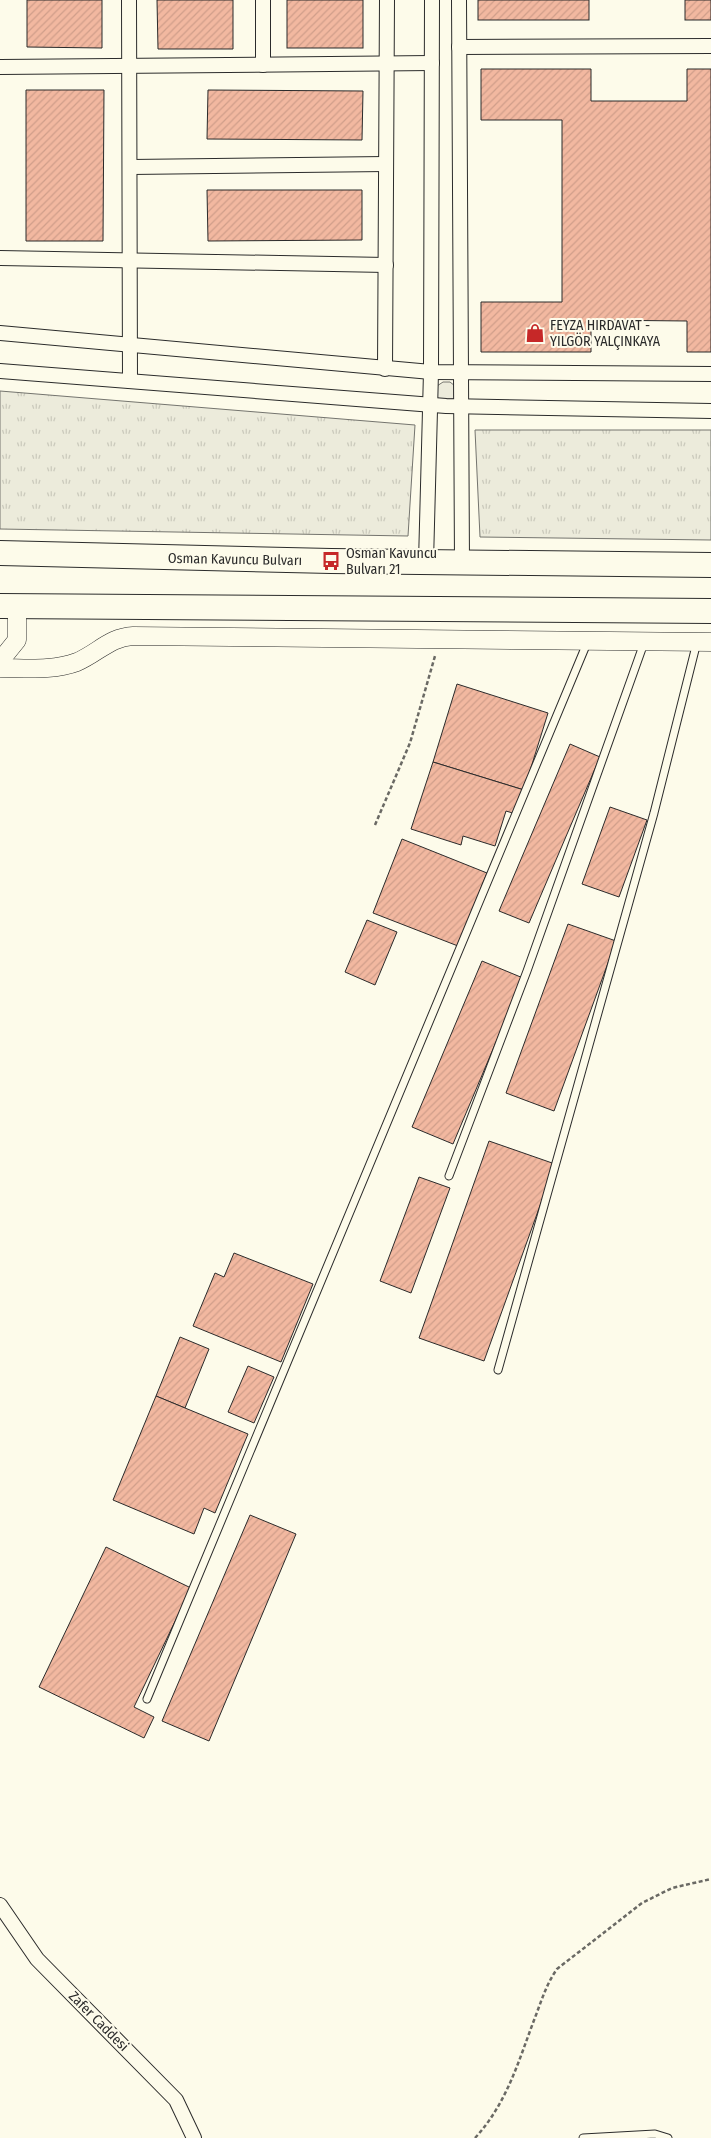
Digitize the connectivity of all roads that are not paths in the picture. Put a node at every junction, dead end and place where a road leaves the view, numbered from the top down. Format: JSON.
{"nodes":[{"id":1,"x":129,"y":0,"type":"edge"},
{"id":2,"x":263,"y":0,"type":"edge"},
{"id":3,"x":387,"y":0,"type":"edge"},
{"id":4,"x":432,"y":0,"type":"edge"},
{"id":5,"x":459,"y":0,"type":"edge"},
{"id":6,"x":711,"y":46,"type":"edge"},
{"id":7,"x":459,"y":47,"type":"junction"},
{"id":8,"x":432,"y":63,"type":"junction"},
{"id":9,"x":386,"y":64,"type":"junction"},
{"id":10,"x":263,"y":65,"type":"junction"},
{"id":11,"x":130,"y":66,"type":"junction"},
{"id":12,"x":0,"y":67,"type":"edge"},
{"id":13,"x":386,"y":164,"type":"junction"},
{"id":14,"x":131,"y":167,"type":"junction"},
{"id":15,"x":0,"y":258,"type":"edge"},
{"id":16,"x":131,"y":261,"type":"junction"},
{"id":17,"x":386,"y":265,"type":"junction"},
{"id":18,"x":0,"y":333,"type":"edge"},
{"id":19,"x":132,"y":345,"type":"junction"},
{"id":20,"x":385,"y":369,"type":"junction"},
{"id":21,"x":0,"y":370,"type":"edge"},
{"id":22,"x":431,"y":372,"type":"junction"},
{"id":23,"x":462,"y":374,"type":"junction"},
{"id":24,"x":711,"y":374,"type":"edge"},
{"id":25,"x":130,"y":381,"type":"junction"},
{"id":26,"x":429,"y":405,"type":"junction"},
{"id":27,"x":461,"y":407,"type":"junction"},
{"id":28,"x":711,"y":410,"type":"edge"},
{"id":29,"x":0,"y":553,"type":"edge"},
{"id":30,"x":426,"y":562,"type":"junction"},
{"id":31,"x":462,"y":563,"type":"junction"},
{"id":32,"x":711,"y":565,"type":"edge"},
{"id":33,"x":9,"y":606,"type":"edge"},
{"id":34,"x":711,"y":611,"type":"edge"},
{"id":35,"x":16,"y":640,"type":"junction"},
{"id":36,"x":587,"y":642,"type":"junction"},
{"id":37,"x":644,"y":642,"type":"junction"},
{"id":38,"x":704,"y":642,"type":"edge"},
{"id":39,"x":0,"y":661,"type":"edge"},
{"id":40,"x":0,"y":668,"type":"edge"},
{"id":41,"x":43,"y":668,"type":"junction"},
{"id":42,"x":449,"y":1176,"type":"dead end"},
{"id":43,"x":498,"y":1370,"type":"dead end"},
{"id":44,"x":147,"y":1699,"type":"dead end"},
{"id":45,"x":0,"y":1905,"type":"edge"},
{"id":46,"x":194,"y":2138,"type":"edge"},
{"id":47,"x":584,"y":2138,"type":"edge"},
{"id":48,"x":668,"y":2138,"type":"edge"}],
"edges":[{"from":1,"to":11,"type":"street"},
{"from":2,"to":10,"type":"street"},
{"from":3,"to":9,"type":"street"},
{"from":4,"to":8,"type":"street"},
{"from":5,"to":7,"type":"street"},
{"from":6,"to":7,"type":"street"},
{"from":7,"to":23,"type":"street"},
{"from":8,"to":9,"type":"street"},
{"from":8,"to":22,"type":"street"},
{"from":9,"to":10,"type":"street"},
{"from":9,"to":13,"type":"street"},
{"from":10,"to":11,"type":"street"},
{"from":11,"to":12,"type":"street"},
{"from":11,"to":14,"type":"street"},
{"from":13,"to":14,"type":"street"},
{"from":13,"to":17,"type":"street"},
{"from":14,"to":16,"type":"street"},
{"from":15,"to":16,"type":"street"},
{"from":16,"to":17,"type":"street"},
{"from":16,"to":19,"type":"street"},
{"from":17,"to":20,"type":"street"},
{"from":18,"to":19,"type":"street"},
{"from":19,"to":20,"type":"street"},
{"from":19,"to":25,"type":"street"},
{"from":20,"to":22,"type":"street"},
{"from":21,"to":25,"type":"street"},
{"from":22,"to":23,"type":"street"},
{"from":22,"to":26,"type":"street"},
{"from":23,"to":24,"type":"street"},
{"from":23,"to":27,"type":"street"},
{"from":25,"to":26,"type":"street"},
{"from":26,"to":27,"type":"street"},
{"from":26,"to":30,"type":"street"},
{"from":27,"to":28,"type":"street"},
{"from":27,"to":31,"type":"street"},
{"from":29,"to":30,"type":"highway","name":"Osman Kavuncu Bulvarı"},
{"from":30,"to":31,"type":"highway","name":"Osman Kavuncu Bulvarı"},
{"from":31,"to":32,"type":"highway","name":"Osman Kavuncu Bulvarı"},
{"from":33,"to":34,"type":"highway"},
{"from":33,"to":35,"type":"street"},
{"from":35,"to":39,"type":"street"},
{"from":35,"to":41,"type":"street"},
{"from":36,"to":37,"type":"street"},
{"from":36,"to":41,"type":"street"},
{"from":36,"to":44,"type":"lane"},
{"from":37,"to":38,"type":"street"},
{"from":37,"to":42,"type":"lane"},
{"from":38,"to":43,"type":"lane"},
{"from":40,"to":41,"type":"street"},
{"from":45,"to":46,"type":"street","name":"Zafer Caddesi"},
{"from":47,"to":48,"type":"lane"}]}
